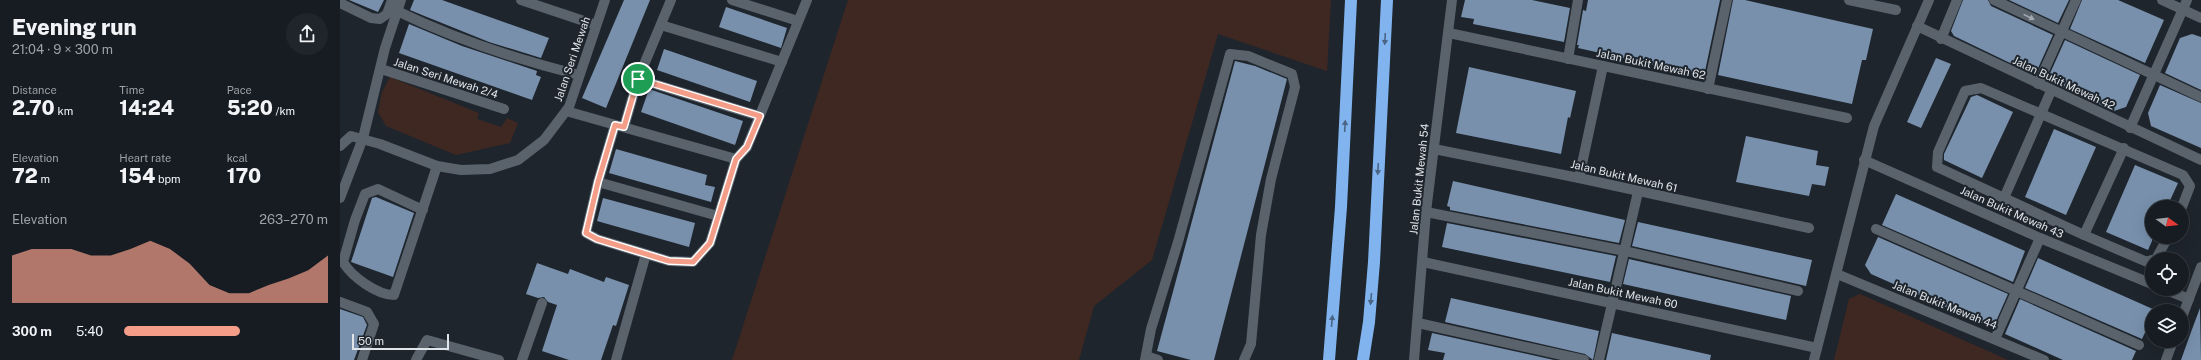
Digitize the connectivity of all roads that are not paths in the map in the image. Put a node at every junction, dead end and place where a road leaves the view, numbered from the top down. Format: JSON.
{"nodes":[{"id":1,"x":392,"y":0,"type":"edge"},
{"id":2,"x":401,"y":0,"type":"edge"},
{"id":3,"x":521,"y":0,"type":"edge"},
{"id":4,"x":605,"y":0,"type":"edge"},
{"id":5,"x":671,"y":0,"type":"edge"},
{"id":6,"x":732,"y":0,"type":"edge"},
{"id":7,"x":807,"y":0,"type":"edge"},
{"id":8,"x":1351,"y":0,"type":"edge"},
{"id":9,"x":1387,"y":0,"type":"edge"},
{"id":10,"x":1452,"y":0,"type":"edge"},
{"id":11,"x":1578,"y":0,"type":"edge"},
{"id":12,"x":1727,"y":0,"type":"edge"},
{"id":13,"x":1849,"y":0,"type":"edge"},
{"id":14,"x":1929,"y":0,"type":"edge"},
{"id":15,"x":1957,"y":0,"type":"edge"},
{"id":16,"x":1994,"y":0,"type":"edge"},
{"id":17,"x":2076,"y":0,"type":"edge"},
{"id":18,"x":2162,"y":0,"type":"edge"},
{"id":19,"x":2187,"y":0,"type":"edge"},
{"id":20,"x":340,"y":3,"type":"edge"},
{"id":21,"x":1896,"y":10,"type":"dead end"},
{"id":22,"x":2182,"y":10,"type":"junction"},
{"id":23,"x":397,"y":11,"type":"junction"},
{"id":24,"x":2201,"y":18,"type":"edge"},
{"id":25,"x":798,"y":20,"type":"junction"},
{"id":26,"x":596,"y":25,"type":"junction"},
{"id":27,"x":661,"y":25,"type":"junction"},
{"id":28,"x":1917,"y":26,"type":"junction"},
{"id":29,"x":2061,"y":32,"type":"junction"},
{"id":30,"x":1449,"y":33,"type":"junction"},
{"id":31,"x":1941,"y":39,"type":"junction"},
{"id":32,"x":1568,"y":59,"type":"junction"},
{"id":33,"x":782,"y":62,"type":"junction"},
{"id":34,"x":1603,"y":66,"type":"junction"},
{"id":35,"x":381,"y":69,"type":"junction"},
{"id":36,"x":580,"y":74,"type":"junction"},
{"id":37,"x":2154,"y":74,"type":"junction"},
{"id":38,"x":638,"y":79,"type":"junction"},
{"id":39,"x":2038,"y":84,"type":"junction"},
{"id":40,"x":1708,"y":89,"type":"junction"},
{"id":41,"x":2051,"y":90,"type":"junction"},
{"id":42,"x":2201,"y":97,"type":"edge"},
{"id":43,"x":504,"y":109,"type":"dead end"},
{"id":44,"x":566,"y":111,"type":"junction"},
{"id":45,"x":2042,"y":113,"type":"junction"},
{"id":46,"x":760,"y":116,"type":"junction"},
{"id":47,"x":1847,"y":118,"type":"dead end"},
{"id":48,"x":620,"y":126,"type":"junction"},
{"id":49,"x":2130,"y":128,"type":"junction"},
{"id":50,"x":363,"y":138,"type":"junction"},
{"id":51,"x":340,"y":146,"type":"edge"},
{"id":52,"x":2124,"y":148,"type":"junction"},
{"id":53,"x":1434,"y":149,"type":"junction"},
{"id":54,"x":736,"y":159,"type":"junction"},
{"id":55,"x":1864,"y":160,"type":"junction"},
{"id":56,"x":2201,"y":160,"type":"edge"},
{"id":57,"x":437,"y":166,"type":"junction"},
{"id":58,"x":1579,"y":178,"type":"junction"},
{"id":59,"x":598,"y":182,"type":"junction"},
{"id":60,"x":1638,"y":192,"type":"junction"},
{"id":61,"x":340,"y":198,"type":"edge"},
{"id":62,"x":2004,"y":198,"type":"junction"},
{"id":63,"x":2185,"y":200,"type":"edge"},
{"id":64,"x":423,"y":210,"type":"junction"},
{"id":65,"x":1426,"y":212,"type":"junction"},
{"id":66,"x":718,"y":216,"type":"junction"},
{"id":67,"x":1809,"y":228,"type":"dead end"},
{"id":68,"x":1876,"y":230,"type":"dead end"},
{"id":69,"x":2084,"y":235,"type":"junction"},
{"id":70,"x":2040,"y":238,"type":"junction"},
{"id":71,"x":1625,"y":251,"type":"junction"},
{"id":72,"x":646,"y":254,"type":"junction"},
{"id":73,"x":2145,"y":261,"type":"edge"},
{"id":74,"x":1423,"y":262,"type":"junction"},
{"id":75,"x":2201,"y":267,"type":"edge"},
{"id":76,"x":1837,"y":274,"type":"junction"},
{"id":77,"x":2145,"y":281,"type":"edge"},
{"id":78,"x":1798,"y":291,"type":"dead end"},
{"id":79,"x":2017,"y":291,"type":"junction"},
{"id":80,"x":2182,"y":296,"type":"edge"},
{"id":81,"x":2189,"y":299,"type":"junction"},
{"id":82,"x":340,"y":302,"type":"edge"},
{"id":83,"x":1613,"y":302,"type":"junction"},
{"id":84,"x":542,"y":303,"type":"dead end"},
{"id":85,"x":2187,"y":304,"type":"edge"},
{"id":86,"x":1418,"y":323,"type":"junction"},
{"id":87,"x":1995,"y":339,"type":"junction"},
{"id":88,"x":2139,"y":345,"type":"dead end"},
{"id":89,"x":1817,"y":348,"type":"junction"},
{"id":90,"x":2170,"y":348,"type":"edge"},
{"id":91,"x":1145,"y":358,"type":"edge"},
{"id":92,"x":362,"y":360,"type":"edge"},
{"id":93,"x":416,"y":360,"type":"edge"},
{"id":94,"x":499,"y":360,"type":"edge"},
{"id":95,"x":522,"y":360,"type":"edge"},
{"id":96,"x":616,"y":360,"type":"edge"},
{"id":97,"x":1158,"y":360,"type":"edge"},
{"id":98,"x":1244,"y":360,"type":"edge"},
{"id":99,"x":1329,"y":360,"type":"edge"},
{"id":100,"x":1363,"y":360,"type":"edge"},
{"id":101,"x":1414,"y":360,"type":"edge"},
{"id":102,"x":1584,"y":360,"type":"edge"},
{"id":103,"x":1599,"y":360,"type":"edge"},
{"id":104,"x":1814,"y":360,"type":"edge"},
{"id":105,"x":2044,"y":360,"type":"edge"},
{"id":106,"x":2166,"y":360,"type":"edge"}],
"edges":[{"from":1,"to":20,"type":"street"},
{"from":2,"to":23,"type":"street"},
{"from":3,"to":26,"type":"street"},
{"from":4,"to":26,"type":"street","name":"Jalan Seri Mewah"},
{"from":5,"to":27,"type":"street"},
{"from":6,"to":25,"type":"street"},
{"from":7,"to":25,"type":"street"},
{"from":99,"to":8,"type":"highway","one_way":true},
{"from":9,"to":100,"type":"highway","one_way":true},
{"from":10,"to":30,"type":"street","name":"Jalan Bukit Mewah 54"},
{"from":11,"to":32,"type":"street"},
{"from":12,"to":40,"type":"street"},
{"from":13,"to":21,"type":"street"},
{"from":14,"to":28,"type":"street"},
{"from":15,"to":31,"type":"street"},
{"from":16,"to":29,"type":"street","one_way":true},
{"from":17,"to":29,"type":"street"},
{"from":18,"to":22,"type":"street"},
{"from":19,"to":22,"type":"street"},
{"from":22,"to":24,"type":"street"},
{"from":22,"to":37,"type":"street"},
{"from":23,"to":35,"type":"street"},
{"from":23,"to":36,"type":"street"},
{"from":25,"to":33,"type":"street"},
{"from":26,"to":36,"type":"street","name":"Jalan Seri Mewah"},
{"from":27,"to":33,"type":"street"},
{"from":27,"to":38,"type":"street"},
{"from":28,"to":31,"type":"street","name":"Jalan Bukit Mewah 42"},
{"from":28,"to":55,"type":"street"},
{"from":29,"to":37,"type":"street"},
{"from":29,"to":39,"type":"street"},
{"from":30,"to":32,"type":"street","name":"Jalan Bukit Mewah 62"},
{"from":30,"to":53,"type":"street","name":"Jalan Bukit Mewah 54"},
{"from":31,"to":39,"type":"street","name":"Jalan Bukit Mewah 42"},
{"from":32,"to":34,"type":"street","name":"Jalan Bukit Mewah 62"},
{"from":33,"to":46,"type":"street"},
{"from":34,"to":40,"type":"street","name":"Jalan Bukit Mewah 62"},
{"from":34,"to":58,"type":"street"},
{"from":35,"to":43,"type":"street","name":"Jalan Seri Mewah 2/4"},
{"from":35,"to":50,"type":"street"},
{"from":36,"to":44,"type":"street","name":"Jalan Seri Mewah"},
{"from":37,"to":42,"type":"street"},
{"from":37,"to":49,"type":"street"},
{"from":38,"to":46,"type":"street"},
{"from":38,"to":48,"type":"street"},
{"from":39,"to":41,"type":"street","name":"Jalan Bukit Mewah 42"},
{"from":40,"to":47,"type":"street","name":"Jalan Bukit Mewah 62"},
{"from":41,"to":45,"type":"street"},
{"from":41,"to":49,"type":"street","name":"Jalan Bukit Mewah 42"},
{"from":44,"to":48,"type":"street"},
{"from":44,"to":57,"type":"street","name":"Jalan Seri Mewah"},
{"from":45,"to":52,"type":"street"},
{"from":45,"to":62,"type":"street"},
{"from":45,"to":62,"type":"street"},
{"from":46,"to":54,"type":"street"},
{"from":48,"to":54,"type":"street"},
{"from":48,"to":59,"type":"street"},
{"from":49,"to":56,"type":"street","name":"Jalan Bukit Mewah 42"},
{"from":50,"to":51,"type":"street"},
{"from":50,"to":57,"type":"street","name":"Jalan Seri Mewah"},
{"from":50,"to":61,"type":"street"},
{"from":52,"to":63,"type":"street"},
{"from":52,"to":69,"type":"street"},
{"from":53,"to":58,"type":"street","name":"Jalan Bukit Mewah 61"},
{"from":53,"to":65,"type":"street","name":"Jalan Bukit Mewah 54"},
{"from":54,"to":66,"type":"street"},
{"from":55,"to":70,"type":"street","name":"Jalan Bukit Mewah 43"},
{"from":55,"to":76,"type":"street"},
{"from":57,"to":64,"type":"street"},
{"from":58,"to":60,"type":"street","name":"Jalan Bukit Mewah 61"},
{"from":59,"to":66,"type":"street"},
{"from":59,"to":72,"type":"street"},
{"from":60,"to":67,"type":"street","name":"Jalan Bukit Mewah 61"},
{"from":60,"to":71,"type":"street"},
{"from":62,"to":69,"type":"street"},
{"from":64,"to":64,"type":"street"},
{"from":65,"to":71,"type":"street"},
{"from":65,"to":74,"type":"street","name":"Jalan Bukit Mewah 54"},
{"from":66,"to":72,"type":"street"},
{"from":68,"to":79,"type":"street"},
{"from":69,"to":73,"type":"street"},
{"from":70,"to":77,"type":"street","name":"Jalan Bukit Mewah 43"},
{"from":70,"to":79,"type":"street"},
{"from":71,"to":78,"type":"street"},
{"from":71,"to":83,"type":"street"},
{"from":72,"to":96,"type":"street"},
{"from":74,"to":83,"type":"street","name":"Jalan Bukit Mewah 60"},
{"from":74,"to":86,"type":"street","name":"Jalan Bukit Mewah 54"},
{"from":75,"to":81,"type":"street"},
{"from":76,"to":87,"type":"street","name":"Jalan Bukit Mewah 44"},
{"from":76,"to":89,"type":"street"},
{"from":79,"to":87,"type":"street"},
{"from":79,"to":88,"type":"street"},
{"from":80,"to":81,"type":"street"},
{"from":81,"to":85,"type":"street"},
{"from":82,"to":92,"type":"street"},
{"from":83,"to":89,"type":"street","name":"Jalan Bukit Mewah 60"},
{"from":83,"to":103,"type":"street"},
{"from":84,"to":95,"type":"street"},
{"from":86,"to":101,"type":"street","name":"Jalan Bukit Mewah 54"},
{"from":86,"to":102,"type":"street"},
{"from":87,"to":105,"type":"street","name":"Jalan Bukit Mewah 44"},
{"from":89,"to":104,"type":"street"},
{"from":90,"to":106,"type":"street"},
{"from":91,"to":97,"type":"street"},
{"from":91,"to":98,"type":"street"},
{"from":93,"to":94,"type":"street"}]}
